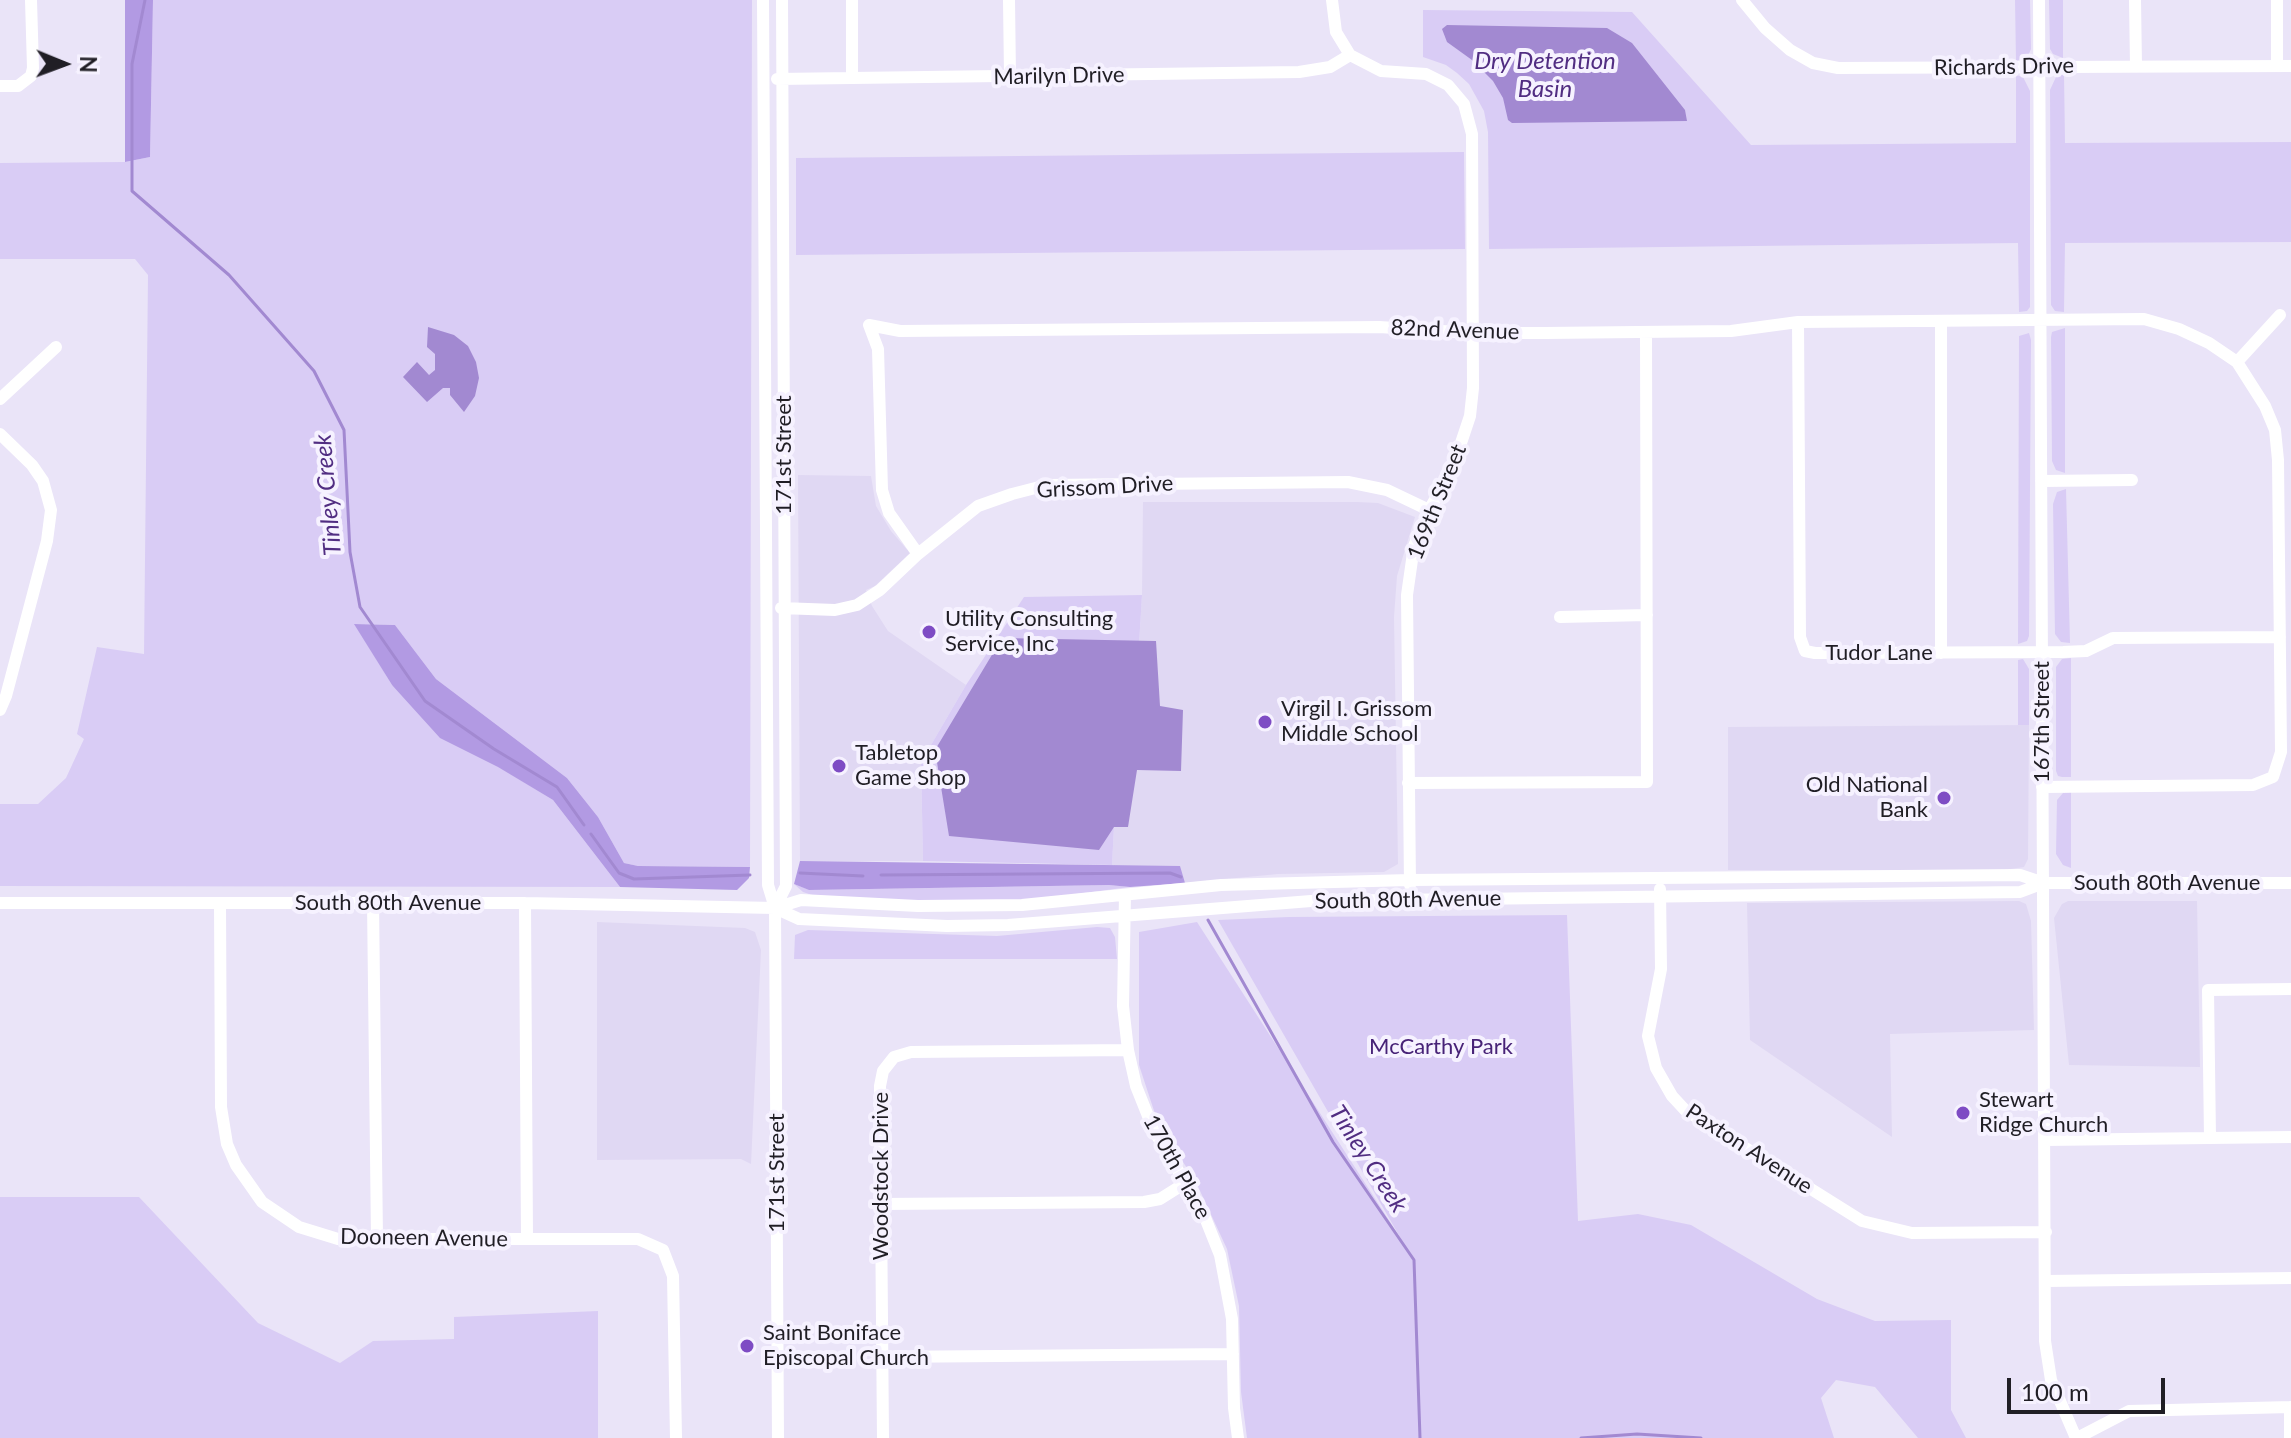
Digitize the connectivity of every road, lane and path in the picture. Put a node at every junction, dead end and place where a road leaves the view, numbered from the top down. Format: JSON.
{"nodes":[{"id":1,"x":31,"y":0,"type":"edge"},
{"id":2,"x":763,"y":0,"type":"edge"},
{"id":3,"x":782,"y":0,"type":"edge"},
{"id":4,"x":852,"y":0,"type":"edge"},
{"id":5,"x":1009,"y":0,"type":"edge"},
{"id":6,"x":1332,"y":0,"type":"edge"},
{"id":7,"x":1742,"y":0,"type":"edge"},
{"id":8,"x":2039,"y":0,"type":"edge"},
{"id":9,"x":2135,"y":0,"type":"edge"},
{"id":10,"x":2277,"y":0,"type":"edge"},
{"id":11,"x":1350,"y":55,"type":"junction"},
{"id":12,"x":2136,"y":66,"type":"junction"},
{"id":13,"x":2277,"y":66,"type":"junction"},
{"id":14,"x":2291,"y":66,"type":"edge"},
{"id":15,"x":2040,"y":67,"type":"junction"},
{"id":16,"x":1010,"y":76,"type":"junction"},
{"id":17,"x":852,"y":78,"type":"junction"},
{"id":18,"x":763,"y":79,"type":"junction"},
{"id":19,"x":782,"y":79,"type":"junction"},
{"id":20,"x":0,"y":86,"type":"edge"},
{"id":21,"x":2280,"y":315,"type":"dead end"},
{"id":22,"x":2041,"y":320,"type":"junction"},
{"id":23,"x":1941,"y":321,"type":"junction"},
{"id":24,"x":1798,"y":322,"type":"junction"},
{"id":25,"x":1646,"y":332,"type":"junction"},
{"id":26,"x":1473,"y":333,"type":"junction"},
{"id":27,"x":56,"y":347,"type":"dead end"},
{"id":28,"x":2237,"y":362,"type":"junction"},
{"id":29,"x":0,"y":399,"type":"edge"},
{"id":30,"x":0,"y":434,"type":"edge"},
{"id":31,"x":2132,"y":480,"type":"dead end"},
{"id":32,"x":2041,"y":481,"type":"junction"},
{"id":33,"x":1429,"y":510,"type":"junction"},
{"id":34,"x":918,"y":554,"type":"junction"},
{"id":35,"x":2286,"y":565,"type":"edge"},
{"id":36,"x":766,"y":608,"type":"junction"},
{"id":37,"x":786,"y":609,"type":"junction"},
{"id":38,"x":1647,"y":615,"type":"junction"},
{"id":39,"x":1560,"y":617,"type":"dead end"},
{"id":40,"x":2280,"y":637,"type":"junction"},
{"id":41,"x":2042,"y":652,"type":"junction"},
{"id":42,"x":1941,"y":653,"type":"junction"},
{"id":43,"x":0,"y":710,"type":"edge"},
{"id":44,"x":1408,"y":783,"type":"junction"},
{"id":45,"x":2042,"y":787,"type":"junction"},
{"id":46,"x":1660,"y":878,"type":"junction"},
{"id":47,"x":1410,"y":880,"type":"junction"},
{"id":48,"x":2044,"y":883,"type":"junction"},
{"id":49,"x":2291,"y":883,"type":"edge"},
{"id":50,"x":1125,"y":895,"type":"junction"},
{"id":51,"x":1660,"y":897,"type":"junction"},
{"id":52,"x":1410,"y":899,"type":"junction"},
{"id":53,"x":373,"y":902,"type":"junction"},
{"id":54,"x":0,"y":903,"type":"edge"},
{"id":55,"x":220,"y":903,"type":"junction"},
{"id":56,"x":525,"y":903,"type":"junction"},
{"id":57,"x":775,"y":908,"type":"junction"},
{"id":58,"x":1126,"y":915,"type":"junction"},
{"id":59,"x":2291,"y":989,"type":"edge"},
{"id":60,"x":1128,"y":1050,"type":"junction"},
{"id":61,"x":2291,"y":1137,"type":"edge"},
{"id":62,"x":2210,"y":1138,"type":"junction"},
{"id":63,"x":2045,"y":1140,"type":"junction"},
{"id":64,"x":1187,"y":1182,"type":"junction"},
{"id":65,"x":881,"y":1204,"type":"junction"},
{"id":66,"x":2046,"y":1232,"type":"junction"},
{"id":67,"x":377,"y":1239,"type":"junction"},
{"id":68,"x":527,"y":1239,"type":"junction"},
{"id":69,"x":2291,"y":1278,"type":"edge"},
{"id":70,"x":2046,"y":1281,"type":"junction"},
{"id":71,"x":1233,"y":1354,"type":"junction"},
{"id":72,"x":881,"y":1357,"type":"junction"},
{"id":73,"x":2290,"y":1407,"type":"edge"},
{"id":74,"x":676,"y":1438,"type":"edge"},
{"id":75,"x":778,"y":1438,"type":"edge"},
{"id":76,"x":883,"y":1438,"type":"edge"},
{"id":77,"x":1238,"y":1438,"type":"edge"},
{"id":78,"x":2076,"y":1438,"type":"edge"},
{"id":79,"x":2290,"y":1438,"type":"edge"}],
"edges":[{"from":1,"to":20,"type":"street"},
{"from":2,"to":18,"type":"street","name":"171st Street"},
{"from":3,"to":19,"type":"street","name":"171st Street"},
{"from":4,"to":17,"type":"street"},
{"from":5,"to":16,"type":"street"},
{"from":6,"to":11,"type":"street"},
{"from":7,"to":15,"type":"street","name":"Richards Drive"},
{"from":8,"to":15,"type":"street","name":"167th Street"},
{"from":9,"to":12,"type":"street"},
{"from":10,"to":13,"type":"street"},
{"from":11,"to":16,"type":"street","name":"Marilyn Drive"},
{"from":11,"to":26,"type":"street","name":"169th Street"},
{"from":12,"to":13,"type":"street","name":"Richards Drive"},
{"from":12,"to":15,"type":"street","name":"Richards Drive"},
{"from":13,"to":14,"type":"street","name":"Richards Drive"},
{"from":15,"to":22,"type":"street","name":"167th Street"},
{"from":16,"to":17,"type":"street","name":"Marilyn Drive"},
{"from":17,"to":19,"type":"street","name":"Marilyn Drive"},
{"from":18,"to":19,"type":"street","name":"Marilyn Drive"},
{"from":18,"to":36,"type":"street","name":"171st Street"},
{"from":19,"to":37,"type":"street","name":"171st Street"},
{"from":21,"to":28,"type":"street"},
{"from":22,"to":23,"type":"street","name":"82nd Avenue"},
{"from":22,"to":28,"type":"street","name":"82nd Avenue"},
{"from":22,"to":32,"type":"street","name":"167th Street"},
{"from":23,"to":24,"type":"street","name":"82nd Avenue"},
{"from":23,"to":42,"type":"street"},
{"from":24,"to":25,"type":"street","name":"82nd Avenue"},
{"from":24,"to":42,"type":"street","name":"Tudor Lane"},
{"from":25,"to":26,"type":"street","name":"82nd Avenue"},
{"from":25,"to":38,"type":"street"},
{"from":26,"to":33,"type":"street","name":"169th Street"},
{"from":26,"to":34,"type":"street","name":"82nd Avenue"},
{"from":27,"to":29,"type":"street"},
{"from":28,"to":35,"type":"street"},
{"from":30,"to":43,"type":"street"},
{"from":31,"to":32,"type":"street"},
{"from":32,"to":41,"type":"street","name":"167th Street"},
{"from":33,"to":34,"type":"street","name":"Grissom Drive"},
{"from":33,"to":44,"type":"street","name":"169th Street"},
{"from":34,"to":37,"type":"street","name":"Grissom Drive"},
{"from":35,"to":40,"type":"street"},
{"from":36,"to":37,"type":"street","name":"Grissom Drive"},
{"from":36,"to":57,"type":"street","name":"171st Street"},
{"from":37,"to":57,"type":"street","name":"171st Street"},
{"from":38,"to":39,"type":"street"},
{"from":38,"to":44,"type":"street"},
{"from":40,"to":41,"type":"street","name":"Tudor Lane"},
{"from":40,"to":45,"type":"street"},
{"from":41,"to":42,"type":"street","name":"Tudor Lane"},
{"from":41,"to":45,"type":"street","name":"167th Street"},
{"from":44,"to":47,"type":"street","name":"169th Street"},
{"from":45,"to":48,"type":"street","name":"167th Street"},
{"from":46,"to":47,"type":"street","name":"South 80th Avenue"},
{"from":46,"to":48,"type":"street","name":"South 80th Avenue"},
{"from":46,"to":51,"type":"street","name":"Paxton Avenue"},
{"from":47,"to":50,"type":"street","name":"South 80th Avenue"},
{"from":47,"to":52,"type":"street","name":"169th Street"},
{"from":48,"to":49,"type":"street","name":"South 80th Avenue"},
{"from":48,"to":51,"type":"street","name":"South 80th Avenue"},
{"from":48,"to":63,"type":"street","name":"167th Street"},
{"from":50,"to":57,"type":"street","name":"South 80th Avenue"},
{"from":50,"to":58,"type":"street","name":"170th Place"},
{"from":51,"to":52,"type":"street","name":"South 80th Avenue"},
{"from":51,"to":66,"type":"street","name":"Paxton Avenue"},
{"from":52,"to":58,"type":"street","name":"South 80th Avenue"},
{"from":53,"to":55,"type":"street","name":"South 80th Avenue"},
{"from":53,"to":56,"type":"street","name":"South 80th Avenue"},
{"from":53,"to":67,"type":"street"},
{"from":54,"to":55,"type":"street","name":"South 80th Avenue"},
{"from":55,"to":67,"type":"street","name":"Dooneen Avenue"},
{"from":56,"to":57,"type":"street","name":"South 80th Avenue"},
{"from":56,"to":68,"type":"street"},
{"from":57,"to":58,"type":"street","name":"South 80th Avenue"},
{"from":57,"to":75,"type":"street","name":"171st Street"},
{"from":58,"to":60,"type":"street","name":"170th Place"},
{"from":59,"to":62,"type":"street"},
{"from":60,"to":64,"type":"street","name":"170th Place"},
{"from":60,"to":65,"type":"street","name":"Woodstock Drive"},
{"from":61,"to":62,"type":"street"},
{"from":62,"to":63,"type":"street"},
{"from":63,"to":66,"type":"street","name":"167th Street"},
{"from":64,"to":65,"type":"street"},
{"from":64,"to":71,"type":"street","name":"170th Place"},
{"from":65,"to":72,"type":"street","name":"Woodstock Drive"},
{"from":66,"to":70,"type":"street","name":"167th Street"},
{"from":67,"to":68,"type":"street","name":"Dooneen Avenue"},
{"from":68,"to":74,"type":"street","name":"Dooneen Avenue"},
{"from":69,"to":70,"type":"street"},
{"from":70,"to":78,"type":"street","name":"167th Street"},
{"from":71,"to":72,"type":"street"},
{"from":71,"to":77,"type":"street","name":"170th Place"},
{"from":72,"to":76,"type":"street","name":"Woodstock Drive"},
{"from":73,"to":78,"type":"street"},
{"from":73,"to":79,"type":"street"}]}
